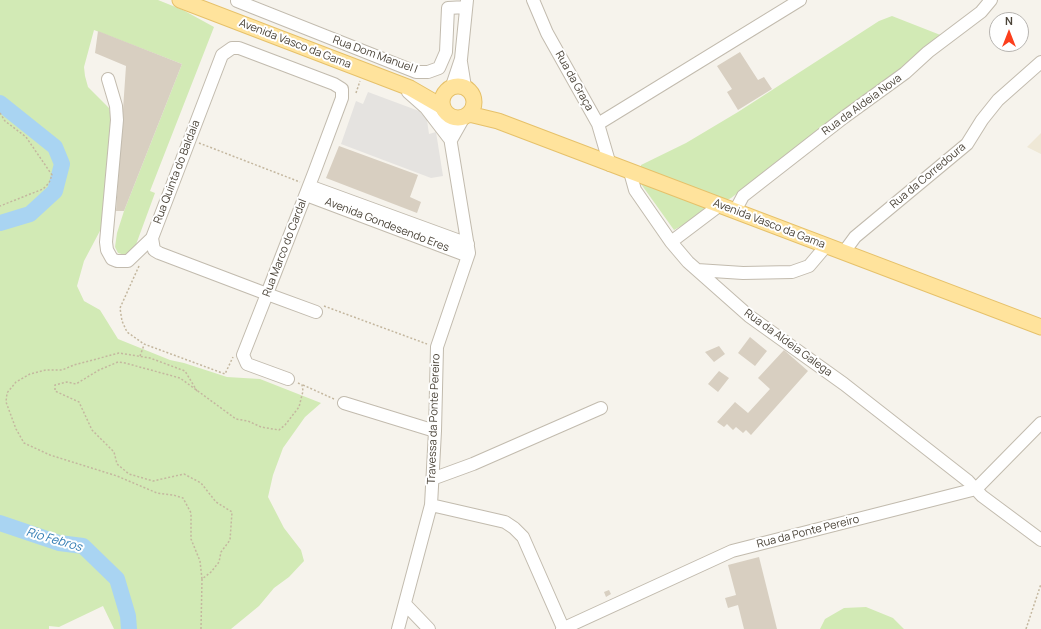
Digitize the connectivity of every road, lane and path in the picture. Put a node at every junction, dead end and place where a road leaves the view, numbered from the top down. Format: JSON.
{"nodes":[{"id":1,"x":180,"y":0,"type":"edge"},
{"id":2,"x":534,"y":0,"type":"edge"},
{"id":3,"x":800,"y":0,"type":"edge"},
{"id":4,"x":991,"y":0,"type":"edge"},
{"id":5,"x":237,"y":1,"type":"dead end"},
{"id":6,"x":467,"y":4,"type":"edge"},
{"id":7,"x":1041,"y":62,"type":"edge"},
{"id":8,"x":108,"y":79,"type":"dead end"},
{"id":9,"x":404,"y":86,"type":"junction"},
{"id":10,"x":454,"y":88,"type":"junction"},
{"id":11,"x":342,"y":89,"type":"joint"},
{"id":12,"x":444,"y":110,"type":"junction"},
{"id":13,"x":469,"y":111,"type":"junction"},
{"id":14,"x":0,"y":113,"type":"edge"},
{"id":15,"x":598,"y":124,"type":"junction"},
{"id":16,"x":190,"y":140,"type":"junction"},
{"id":17,"x":451,"y":140,"type":"junction"},
{"id":18,"x":610,"y":165,"type":"junction"},
{"id":19,"x":630,"y":172,"type":"junction"},
{"id":20,"x":307,"y":190,"type":"junction"},
{"id":21,"x":720,"y":205,"type":"junction"},
{"id":22,"x":0,"y":206,"type":"edge"},
{"id":23,"x":735,"y":211,"type":"junction"},
{"id":24,"x":152,"y":238,"type":"junction"},
{"id":25,"x":671,"y":242,"type":"junction"},
{"id":26,"x":826,"y":246,"type":"junction"},
{"id":27,"x":468,"y":250,"type":"junction"},
{"id":28,"x":844,"y":252,"type":"junction"},
{"id":29,"x":139,"y":266,"type":"dead end"},
{"id":30,"x":697,"y":270,"type":"junction"},
{"id":31,"x":267,"y":294,"type":"junction"},
{"id":32,"x":318,"y":308,"type":"joint"},
{"id":33,"x":1041,"y":327,"type":"edge"},
{"id":34,"x":144,"y":344,"type":"junction"},
{"id":35,"x":437,"y":347,"type":"junction"},
{"id":36,"x":243,"y":355,"type":"junction"},
{"id":37,"x":140,"y":356,"type":"junction"},
{"id":38,"x":288,"y":379,"type":"joint"},
{"id":39,"x":302,"y":385,"type":"junction"},
{"id":40,"x":198,"y":392,"type":"junction"},
{"id":41,"x":344,"y":402,"type":"joint"},
{"id":42,"x":601,"y":408,"type":"dead end"},
{"id":43,"x":1041,"y":423,"type":"edge"},
{"id":44,"x":436,"y":431,"type":"junction"},
{"id":45,"x":432,"y":479,"type":"junction"},
{"id":46,"x":976,"y":489,"type":"junction"},
{"id":47,"x":431,"y":505,"type":"junction"},
{"id":48,"x":1041,"y":540,"type":"edge"},
{"id":49,"x":202,"y":579,"type":"junction"},
{"id":50,"x":1041,"y":584,"type":"edge"},
{"id":51,"x":405,"y":604,"type":"junction"},
{"id":52,"x":201,"y":629,"type":"edge"},
{"id":53,"x":398,"y":629,"type":"edge"},
{"id":54,"x":429,"y":629,"type":"edge"},
{"id":55,"x":563,"y":629,"type":"edge"},
{"id":56,"x":1026,"y":629,"type":"edge"}],
"edges":[{"from":1,"to":9,"type":"main road","name":"Avenida Vasco da Gama"},
{"from":2,"to":15,"type":"street","name":"Rua da Graça"},
{"from":3,"to":15,"type":"street"},
{"from":4,"to":23,"type":"street","name":"Rua da Aldeia Nova"},
{"from":5,"to":6,"type":"street","name":"Rua Dom Manuel I"},
{"from":6,"to":10,"type":"street"},
{"from":7,"to":28,"type":"street","name":"Rua da Corredoura"},
{"from":8,"to":24,"type":"street"},
{"from":9,"to":10,"type":"main road","name":"Avenida Vasco da Gama"},
{"from":9,"to":12,"type":"main road","name":"Avenida Vasco da Gama"},
{"from":9,"to":17,"type":"street"},
{"from":10,"to":12,"type":"main road"},
{"from":10,"to":13,"type":"main road","name":"Avenida Vasco da Gama"},
{"from":11,"to":16,"type":"street","name":"Rua Quinta do Baldaia"},
{"from":11,"to":20,"type":"street","name":"Rua Marco do Cardal"},
{"from":12,"to":13,"type":"main road","name":"Avenida Vasco da Gama"},
{"from":12,"to":17,"type":"street","name":"Travessa da Ponte Pereiro"},
{"from":13,"to":17,"type":"street"},
{"from":13,"to":18,"type":"main road","name":"Avenida Vasco da Gama"},
{"from":14,"to":22,"type":"path"},
{"from":15,"to":18,"type":"street","name":"Rua da Graça"},
{"from":16,"to":20,"type":"path"},
{"from":16,"to":24,"type":"street","name":"Rua Quinta do Baldaia"},
{"from":17,"to":27,"type":"street","name":"Travessa da Ponte Pereiro"},
{"from":18,"to":19,"type":"main road","name":"Avenida Vasco da Gama"},
{"from":19,"to":21,"type":"main road","name":"Avenida Vasco da Gama"},
{"from":19,"to":25,"type":"street","name":"Rua da Aldeia Galega"},
{"from":20,"to":27,"type":"street","name":"Avenida Gondesendo Eres"},
{"from":20,"to":31,"type":"street","name":"Rua Marco do Cardal"},
{"from":21,"to":23,"type":"main road","name":"Avenida Vasco da Gama"},
{"from":21,"to":25,"type":"street"},
{"from":23,"to":26,"type":"main road","name":"Avenida Vasco da Gama"},
{"from":24,"to":31,"type":"street","name":"Rua Quinta do Baldaia"},
{"from":25,"to":30,"type":"street","name":"Rua da Aldeia Galega"},
{"from":26,"to":28,"type":"main road","name":"Avenida Vasco da Gama"},
{"from":26,"to":30,"type":"street"},
{"from":27,"to":35,"type":"street","name":"Travessa da Ponte Pereiro"},
{"from":28,"to":33,"type":"main road","name":"Avenida Vasco da Gama"},
{"from":29,"to":34,"type":"path"},
{"from":30,"to":46,"type":"street","name":"Rua da Aldeia Galega"},
{"from":31,"to":32,"type":"street","name":"Rua Quinta do Baldaia"},
{"from":31,"to":36,"type":"street","name":"Rua Marco do Cardal"},
{"from":32,"to":35,"type":"path"},
{"from":34,"to":36,"type":"path"},
{"from":34,"to":37,"type":"path"},
{"from":35,"to":44,"type":"street","name":"Travessa da Ponte Pereiro"},
{"from":36,"to":38,"type":"street"},
{"from":37,"to":40,"type":"path"},
{"from":37,"to":49,"type":"path"},
{"from":38,"to":39,"type":"path"},
{"from":39,"to":40,"type":"path"},
{"from":39,"to":41,"type":"path"},
{"from":40,"to":49,"type":"path"},
{"from":41,"to":44,"type":"street"},
{"from":42,"to":45,"type":"street"},
{"from":43,"to":46,"type":"street"},
{"from":44,"to":45,"type":"street","name":"Travessa da Ponte Pereiro"},
{"from":45,"to":47,"type":"street","name":"Travessa da Ponte Pereiro"},
{"from":46,"to":48,"type":"street","name":"Rua da Aldeia Galega"},
{"from":46,"to":55,"type":"street","name":"Rua da Ponte Pereiro"},
{"from":47,"to":51,"type":"street","name":"Travessa da Ponte Pereiro"},
{"from":47,"to":55,"type":"street"},
{"from":49,"to":52,"type":"path"},
{"from":50,"to":56,"type":"path"},
{"from":51,"to":53,"type":"street","name":"Travessa da Ponte Pereiro"},
{"from":51,"to":54,"type":"street"}]}
